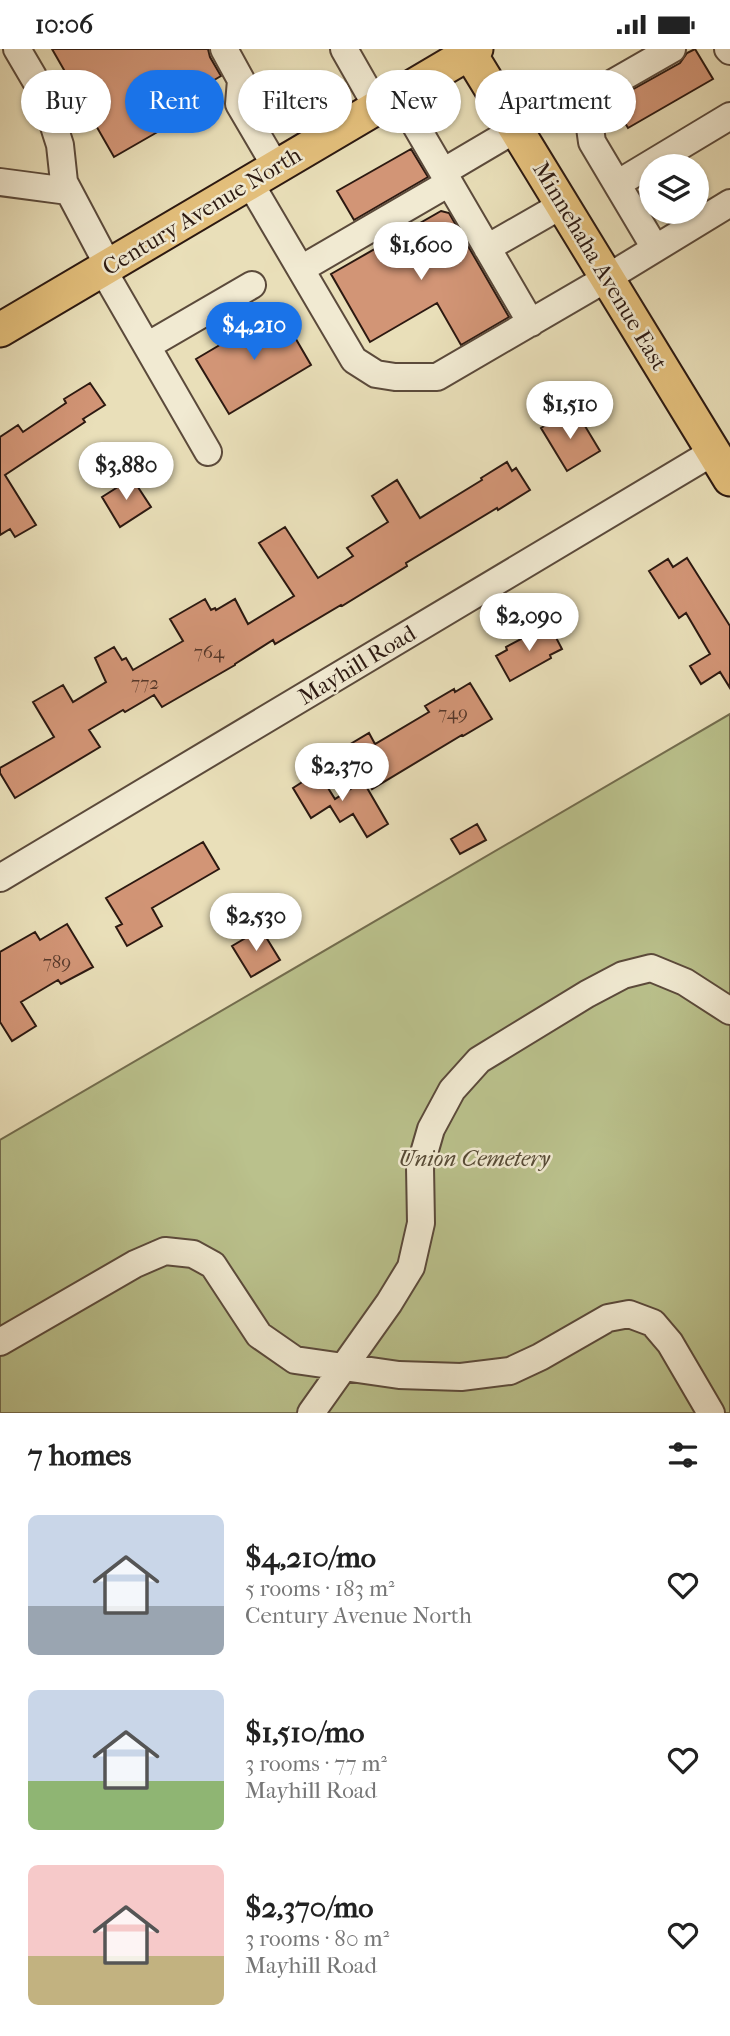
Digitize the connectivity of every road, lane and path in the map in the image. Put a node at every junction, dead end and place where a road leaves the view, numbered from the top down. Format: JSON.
{"nodes":[{"id":1,"x":17,"y":49,"type":"edge"},
{"id":2,"x":224,"y":49,"type":"edge"},
{"id":3,"x":344,"y":49,"type":"edge"},
{"id":4,"x":672,"y":49,"type":"edge"},
{"id":5,"x":471,"y":50,"type":"edge"},
{"id":6,"x":438,"y":70,"type":"edge"},
{"id":7,"x":482,"y":70,"type":"edge"},
{"id":8,"x":366,"y":75,"type":"edge"},
{"id":9,"x":366,"y":114,"type":"edge"},
{"id":10,"x":730,"y":116,"type":"edge"},
{"id":11,"x":412,"y":133,"type":"edge"},
{"id":12,"x":510,"y":133,"type":"edge"},
{"id":13,"x":518,"y":133,"type":"edge"},
{"id":14,"x":263,"y":175,"type":"junction"},
{"id":15,"x":446,"y":178,"type":"junction"},
{"id":16,"x":0,"y":182,"type":"edge"},
{"id":17,"x":617,"y":184,"type":"junction"},
{"id":18,"x":68,"y":191,"type":"junction"},
{"id":19,"x":730,"y":203,"type":"edge"},
{"id":20,"x":562,"y":205,"type":"junction"},
{"id":21,"x":655,"y":248,"type":"junction"},
{"id":22,"x":487,"y":249,"type":"junction"},
{"id":23,"x":106,"y":268,"type":"junction"},
{"id":24,"x":302,"y":269,"type":"junction"},
{"id":25,"x":607,"y":278,"type":"junction"},
{"id":26,"x":252,"y":285,"type":"dead end"},
{"id":27,"x":531,"y":323,"type":"junction"},
{"id":28,"x":0,"y":330,"type":"edge"},
{"id":29,"x":147,"y":346,"type":"junction"},
{"id":30,"x":208,"y":452,"type":"dead end"},
{"id":31,"x":722,"y":465,"type":"edge"},
{"id":32,"x":0,"y":877,"type":"edge"},
{"id":33,"x":730,"y":1011,"type":"edge"},
{"id":34,"x":0,"y":1342,"type":"edge"},
{"id":35,"x":345,"y":1366,"type":"junction"},
{"id":36,"x":311,"y":1413,"type":"edge"},
{"id":37,"x":711,"y":1413,"type":"edge"}],
"edges":[{"from":1,"to":18,"type":"street"},
{"from":2,"to":14,"type":"street"},
{"from":3,"to":8,"type":"street"},
{"from":4,"to":17,"type":"street"},
{"from":5,"to":6,"type":"main road","name":"Century Avenue North"},
{"from":5,"to":7,"type":"main road","name":"Minnehaha Avenue East"},
{"from":9,"to":14,"type":"main road","name":"Century Avenue North"},
{"from":10,"to":17,"type":"street"},
{"from":11,"to":15,"type":"street"},
{"from":12,"to":15,"type":"street"},
{"from":13,"to":20,"type":"main road","name":"Minnehaha Avenue East"},
{"from":14,"to":23,"type":"main road","name":"Century Avenue North"},
{"from":14,"to":24,"type":"street"},
{"from":15,"to":22,"type":"street"},
{"from":15,"to":24,"type":"street"},
{"from":16,"to":18,"type":"street"},
{"from":17,"to":21,"type":"street"},
{"from":18,"to":23,"type":"street"},
{"from":19,"to":21,"type":"street"},
{"from":20,"to":22,"type":"street"},
{"from":20,"to":25,"type":"main road","name":"Minnehaha Avenue East"},
{"from":21,"to":25,"type":"street"},
{"from":22,"to":27,"type":"street"},
{"from":23,"to":28,"type":"main road","name":"Century Avenue North"},
{"from":23,"to":29,"type":"street"},
{"from":24,"to":27,"type":"street"},
{"from":25,"to":27,"type":"street"},
{"from":25,"to":31,"type":"main road","name":"Minnehaha Avenue East"},
{"from":26,"to":29,"type":"street"},
{"from":29,"to":30,"type":"street"},
{"from":31,"to":32,"type":"street","name":"Mayhill Road"},
{"from":33,"to":35,"type":"street"},
{"from":34,"to":35,"type":"street"},
{"from":35,"to":36,"type":"street"},
{"from":35,"to":37,"type":"street"}]}
